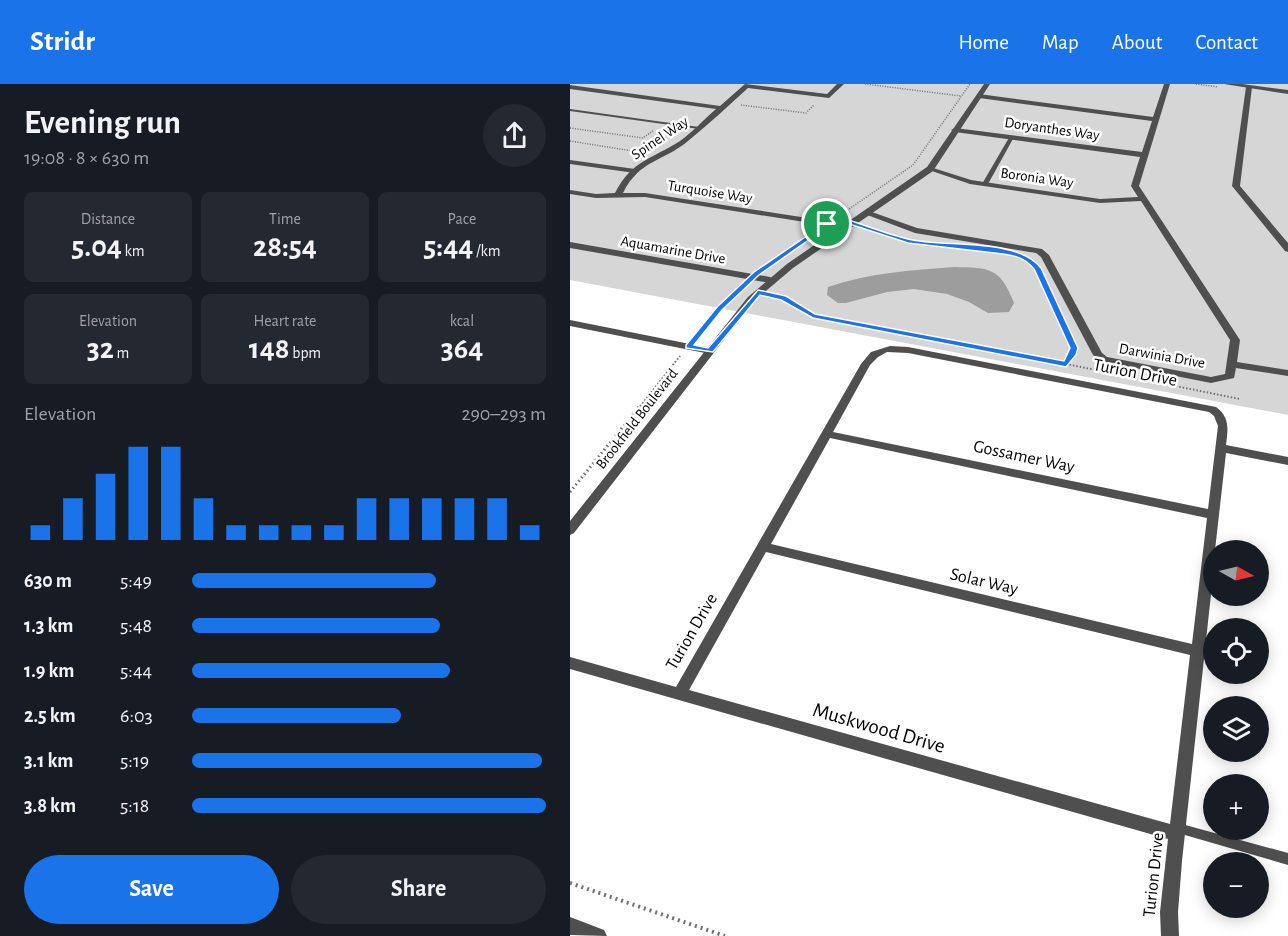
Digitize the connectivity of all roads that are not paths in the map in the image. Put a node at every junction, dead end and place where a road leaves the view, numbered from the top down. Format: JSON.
{"nodes":[{"id":1,"x":841,"y":84,"type":"edge"},
{"id":2,"x":984,"y":84,"type":"edge"},
{"id":3,"x":1167,"y":84,"type":"edge"},
{"id":4,"x":1227,"y":84,"type":"edge"},
{"id":5,"x":748,"y":85,"type":"edge"},
{"id":6,"x":1254,"y":85,"type":"edge"},
{"id":7,"x":570,"y":87,"type":"edge"},
{"id":8,"x":1288,"y":89,"type":"edge"},
{"id":9,"x":979,"y":96,"type":"junction"},
{"id":10,"x":725,"y":105,"type":"junction"},
{"id":11,"x":570,"y":110,"type":"edge"},
{"id":12,"x":1156,"y":118,"type":"junction"},
{"id":13,"x":699,"y":128,"type":"junction"},
{"id":14,"x":954,"y":130,"type":"junction"},
{"id":15,"x":1012,"y":137,"type":"junction"},
{"id":16,"x":1145,"y":155,"type":"junction"},
{"id":17,"x":570,"y":162,"type":"edge"},
{"id":18,"x":930,"y":169,"type":"junction"},
{"id":19,"x":635,"y":171,"type":"junction"},
{"id":20,"x":986,"y":184,"type":"junction"},
{"id":21,"x":570,"y":192,"type":"edge"},
{"id":22,"x":618,"y":195,"type":"junction"},
{"id":23,"x":1143,"y":199,"type":"junction"},
{"id":24,"x":866,"y":213,"type":"junction"},
{"id":25,"x":849,"y":225,"type":"junction"},
{"id":26,"x":570,"y":246,"type":"edge"},
{"id":27,"x":1288,"y":249,"type":"edge"},
{"id":28,"x":771,"y":280,"type":"junction"},
{"id":29,"x":570,"y":324,"type":"edge"},
{"id":30,"x":710,"y":351,"type":"junction"},
{"id":31,"x":1233,"y":364,"type":"junction"},
{"id":32,"x":1288,"y":373,"type":"edge"},
{"id":33,"x":827,"y":434,"type":"junction"},
{"id":34,"x":1221,"y":448,"type":"junction"},
{"id":35,"x":1288,"y":461,"type":"edge"},
{"id":36,"x":1214,"y":515,"type":"junction"},
{"id":37,"x":570,"y":530,"type":"edge"},
{"id":38,"x":763,"y":547,"type":"junction"},
{"id":39,"x":1198,"y":651,"type":"junction"},
{"id":40,"x":570,"y":663,"type":"edge"},
{"id":41,"x":680,"y":693,"type":"junction"},
{"id":42,"x":1178,"y":831,"type":"junction"},
{"id":43,"x":1288,"y":859,"type":"edge"},
{"id":44,"x":570,"y":926,"type":"edge"},
{"id":45,"x":598,"y":936,"type":"edge"},
{"id":46,"x":1170,"y":936,"type":"edge"}],
"edges":[{"from":1,"to":5,"type":"street"},
{"from":2,"to":9,"type":"street","name":"Brookfield Boulevard"},
{"from":3,"to":12,"type":"street"},
{"from":4,"to":6,"type":"street"},
{"from":5,"to":10,"type":"street","name":"Spinel Way"},
{"from":6,"to":8,"type":"street"},
{"from":6,"to":27,"type":"street"},
{"from":7,"to":10,"type":"street"},
{"from":9,"to":12,"type":"street"},
{"from":9,"to":14,"type":"street","name":"Brookfield Boulevard"},
{"from":10,"to":13,"type":"street","name":"Spinel Way"},
{"from":11,"to":13,"type":"lane"},
{"from":12,"to":16,"type":"street"},
{"from":13,"to":19,"type":"street","name":"Spinel Way"},
{"from":14,"to":15,"type":"street","name":"Doryanthes Way"},
{"from":14,"to":18,"type":"street","name":"Brookfield Boulevard"},
{"from":15,"to":16,"type":"street","name":"Doryanthes Way"},
{"from":15,"to":20,"type":"lane"},
{"from":16,"to":23,"type":"street"},
{"from":17,"to":19,"type":"lane"},
{"from":18,"to":20,"type":"street","name":"Boronia Way"},
{"from":18,"to":24,"type":"street","name":"Brookfield Boulevard"},
{"from":19,"to":22,"type":"street","name":"Spinel Way"},
{"from":20,"to":23,"type":"street","name":"Boronia Way"},
{"from":21,"to":22,"type":"street","name":"Turquoise Way"},
{"from":22,"to":25,"type":"street","name":"Turquoise Way"},
{"from":23,"to":31,"type":"street"},
{"from":24,"to":25,"type":"street","name":"Brookfield Boulevard"},
{"from":24,"to":31,"type":"street","name":"Darwinia Drive"},
{"from":25,"to":28,"type":"street","name":"Brookfield Boulevard"},
{"from":26,"to":28,"type":"street","name":"Aquamarine Drive"},
{"from":28,"to":30,"type":"street","name":"Brookfield Boulevard"},
{"from":29,"to":30,"type":"street"},
{"from":30,"to":37,"type":"street","name":"Brookfield Boulevard"},
{"from":31,"to":32,"type":"street"},
{"from":33,"to":34,"type":"street","name":"Turion Drive"},
{"from":33,"to":36,"type":"street","name":"Gossamer Way"},
{"from":33,"to":38,"type":"street","name":"Turion Drive"},
{"from":34,"to":35,"type":"street"},
{"from":34,"to":36,"type":"street","name":"Turion Drive"},
{"from":36,"to":39,"type":"street","name":"Turion Drive"},
{"from":38,"to":39,"type":"street","name":"Solar Way"},
{"from":38,"to":41,"type":"street","name":"Turion Drive"},
{"from":39,"to":42,"type":"street","name":"Turion Drive"},
{"from":40,"to":41,"type":"street","name":"Muskwood Drive"},
{"from":41,"to":42,"type":"street","name":"Muskwood Drive"},
{"from":42,"to":43,"type":"lane"},
{"from":42,"to":46,"type":"street","name":"Turion Drive"},
{"from":44,"to":45,"type":"street"}]}
